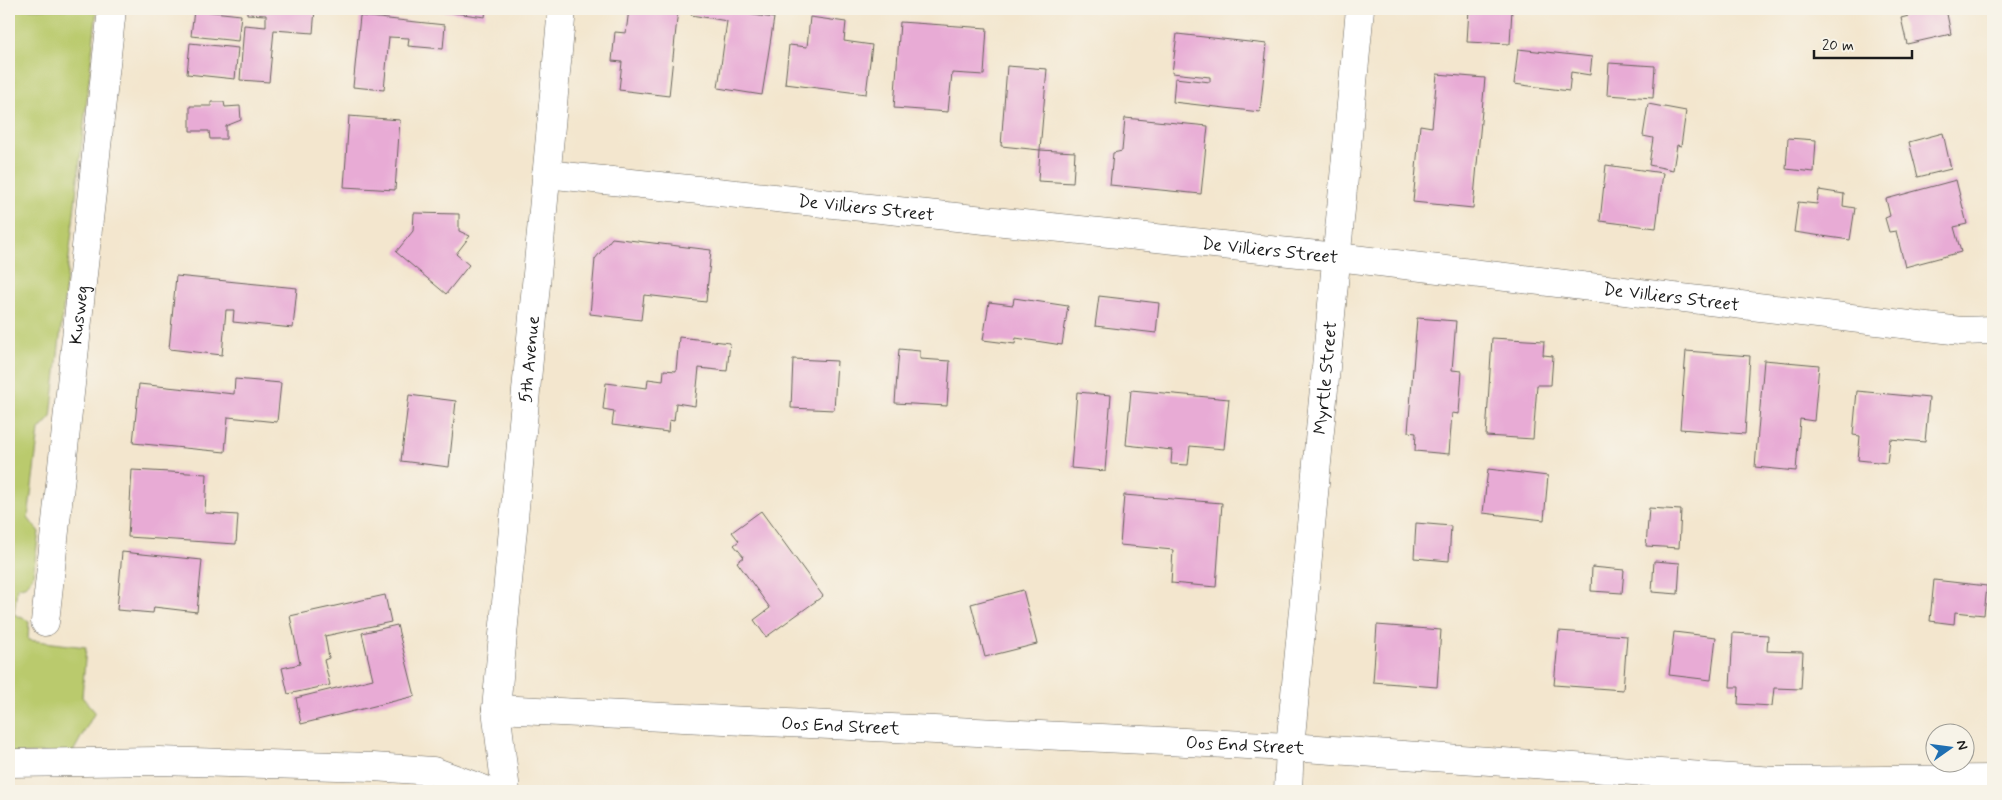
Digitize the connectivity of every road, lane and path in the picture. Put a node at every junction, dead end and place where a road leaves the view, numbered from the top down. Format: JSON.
{"nodes":[{"id":1,"x":112,"y":9,"type":"edge"},
{"id":2,"x":562,"y":9,"type":"edge"},
{"id":3,"x":1360,"y":9,"type":"edge"},
{"id":4,"x":546,"y":174,"type":"junction"},
{"id":5,"x":1336,"y":257,"type":"junction"},
{"id":6,"x":1993,"y":330,"type":"edge"},
{"id":7,"x":45,"y":622,"type":"dead end"},
{"id":8,"x":496,"y":709,"type":"junction"},
{"id":9,"x":1290,"y":747,"type":"junction"},
{"id":10,"x":9,"y":763,"type":"edge"},
{"id":11,"x":1993,"y":779,"type":"edge"},
{"id":12,"x":488,"y":791,"type":"edge"},
{"id":13,"x":506,"y":791,"type":"edge"},
{"id":14,"x":1288,"y":791,"type":"edge"}],
"edges":[{"from":1,"to":7,"type":"street","name":"Kusweg"},
{"from":2,"to":4,"type":"street","name":"5th Avenue"},
{"from":3,"to":5,"type":"street","name":"Myrtle Street"},
{"from":4,"to":5,"type":"street","name":"De Villiers Street"},
{"from":4,"to":8,"type":"street","name":"5th Avenue"},
{"from":5,"to":6,"type":"street","name":"De Villiers Street"},
{"from":5,"to":9,"type":"street","name":"Myrtle Street"},
{"from":8,"to":9,"type":"street","name":"Oos End Street"},
{"from":8,"to":13,"type":"street","name":"5th Avenue"},
{"from":9,"to":11,"type":"street","name":"Oos End Street"},
{"from":9,"to":14,"type":"street","name":"Myrtle Street"},
{"from":10,"to":12,"type":"street"}]}
